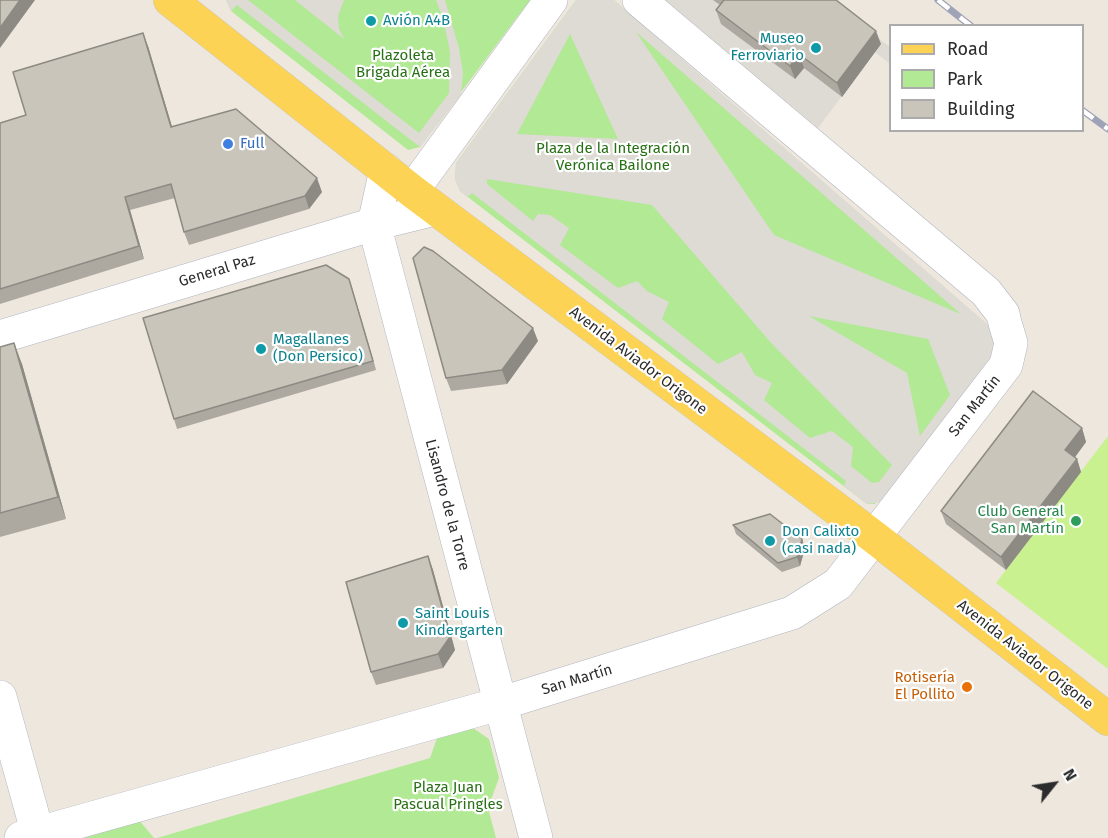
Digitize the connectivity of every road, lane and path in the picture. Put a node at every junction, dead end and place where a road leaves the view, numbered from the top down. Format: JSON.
{"nodes":[{"id":1,"x":550,"y":0,"type":"edge"},
{"id":2,"x":639,"y":0,"type":"edge"},
{"id":3,"x":181,"y":3,"type":"edge"},
{"id":4,"x":386,"y":170,"type":"junction"},
{"id":5,"x":424,"y":200,"type":"junction"},
{"id":6,"x":374,"y":224,"type":"junction"},
{"id":7,"x":0,"y":337,"type":"edge"},
{"id":8,"x":874,"y":537,"type":"junction"},
{"id":9,"x":0,"y":697,"type":"edge"},
{"id":10,"x":499,"y":704,"type":"junction"},
{"id":11,"x":1108,"y":719,"type":"edge"},
{"id":12,"x":33,"y":837,"type":"edge"},
{"id":13,"x":536,"y":838,"type":"edge"}],
"edges":[{"from":1,"to":5,"type":"street"},
{"from":2,"to":8,"type":"street","name":"San Martín"},
{"from":3,"to":4,"type":"main road","name":"Avenida Aviador Origone"},
{"from":4,"to":5,"type":"main road","name":"Avenida Aviador Origone"},
{"from":4,"to":6,"type":"street","name":"Lisandro de la Torre"},
{"from":5,"to":6,"type":"street","name":"General Paz"},
{"from":5,"to":8,"type":"main road","name":"Avenida Aviador Origone"},
{"from":6,"to":7,"type":"street","name":"General Paz"},
{"from":6,"to":10,"type":"street","name":"Lisandro de la Torre"},
{"from":8,"to":10,"type":"street","name":"San Martín"},
{"from":8,"to":11,"type":"main road","name":"Avenida Aviador Origone"},
{"from":9,"to":12,"type":"street"},
{"from":10,"to":12,"type":"street","name":"San Martín"},
{"from":10,"to":13,"type":"street","name":"Lisandro de la Torre"}]}
